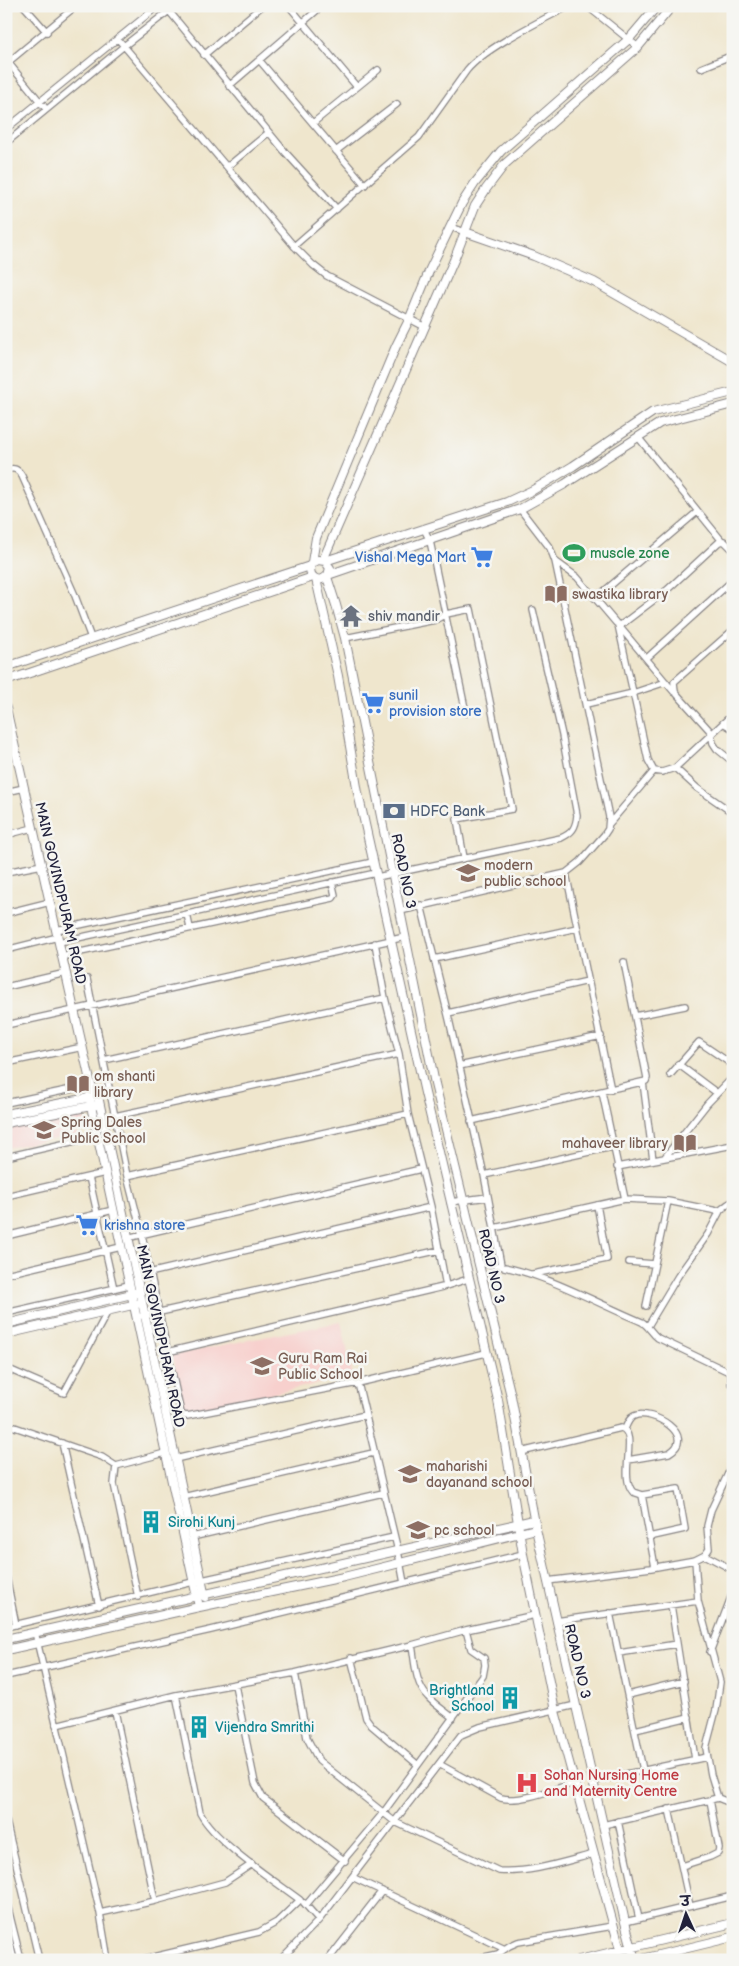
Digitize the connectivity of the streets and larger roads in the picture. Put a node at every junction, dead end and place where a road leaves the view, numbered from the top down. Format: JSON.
{"nodes":[{"id":1,"x":24,"y":6,"type":"edge"},
{"id":2,"x":76,"y":6,"type":"edge"},
{"id":3,"x":158,"y":6,"type":"edge"},
{"id":4,"x":175,"y":6,"type":"edge"},
{"id":5,"x":262,"y":6,"type":"edge"},
{"id":6,"x":289,"y":6,"type":"edge"},
{"id":7,"x":322,"y":6,"type":"edge"},
{"id":8,"x":570,"y":6,"type":"edge"},
{"id":9,"x":587,"y":6,"type":"edge"},
{"id":10,"x":657,"y":6,"type":"edge"},
{"id":11,"x":672,"y":6,"type":"edge"},
{"id":12,"x":169,"y":12,"type":"junction"},
{"id":13,"x":303,"y":23,"type":"junction"},
{"id":14,"x":47,"y":32,"type":"junction"},
{"id":15,"x":118,"y":39,"type":"junction"},
{"id":16,"x":629,"y":40,"type":"junction"},
{"id":17,"x":124,"y":46,"type":"junction"},
{"id":18,"x":638,"y":47,"type":"junction"},
{"id":19,"x":204,"y":55,"type":"junction"},
{"id":20,"x":733,"y":55,"type":"edge"},
{"id":21,"x":260,"y":61,"type":"junction"},
{"id":22,"x":7,"y":62,"type":"edge"},
{"id":23,"x":701,"y":68,"type":"dead end"},
{"id":24,"x":378,"y":70,"type":"dead end"},
{"id":25,"x":229,"y":86,"type":"junction"},
{"id":26,"x":357,"y":86,"type":"junction"},
{"id":27,"x":40,"y":100,"type":"junction"},
{"id":28,"x":397,"y":104,"type":"dead end"},
{"id":29,"x":46,"y":109,"type":"junction"},
{"id":30,"x":313,"y":123,"type":"junction"},
{"id":31,"x":6,"y":129,"type":"edge"},
{"id":32,"x":268,"y":132,"type":"junction"},
{"id":33,"x":6,"y":143,"type":"edge"},
{"id":34,"x":336,"y":151,"type":"junction"},
{"id":35,"x":227,"y":168,"type":"junction"},
{"id":36,"x":365,"y":185,"type":"junction"},
{"id":37,"x":337,"y":209,"type":"junction"},
{"id":38,"x":451,"y":227,"type":"junction"},
{"id":39,"x":465,"y":232,"type":"junction"},
{"id":40,"x":294,"y":246,"type":"junction"},
{"id":41,"x":409,"y":320,"type":"junction"},
{"id":42,"x":425,"y":327,"type":"junction"},
{"id":43,"x":733,"y":362,"type":"edge"},
{"id":44,"x":733,"y":392,"type":"edge"},
{"id":45,"x":733,"y":404,"type":"edge"},
{"id":46,"x":638,"y":437,"type":"junction"},
{"id":47,"x":6,"y":470,"type":"edge"},
{"id":48,"x":520,"y":509,"type":"junction"},
{"id":49,"x":698,"y":512,"type":"junction"},
{"id":50,"x":424,"y":529,"type":"junction"},
{"id":51,"x":430,"y":541,"type":"junction"},
{"id":52,"x":722,"y":541,"type":"junction"},
{"id":53,"x":733,"y":550,"type":"edge"},
{"id":54,"x":324,"y":561,"type":"junction"},
{"id":55,"x":555,"y":561,"type":"junction"},
{"id":56,"x":311,"y":564,"type":"junction"},
{"id":57,"x":328,"y":576,"type":"junction"},
{"id":58,"x":314,"y":578,"type":"junction"},
{"id":59,"x":733,"y":580,"type":"edge"},
{"id":60,"x":596,"y":598,"type":"junction"},
{"id":61,"x":533,"y":610,"type":"dead end"},
{"id":62,"x":446,"y":614,"type":"junction"},
{"id":63,"x":618,"y":625,"type":"junction"},
{"id":64,"x":733,"y":630,"type":"edge"},
{"id":65,"x":91,"y":638,"type":"junction"},
{"id":66,"x":345,"y":638,"type":"junction"},
{"id":67,"x":648,"y":657,"type":"dead end"},
{"id":68,"x":6,"y":667,"type":"edge"},
{"id":69,"x":6,"y":681,"type":"edge"},
{"id":70,"x":666,"y":682,"type":"junction"},
{"id":71,"x":675,"y":692,"type":"junction"},
{"id":72,"x":634,"y":693,"type":"junction"},
{"id":73,"x":586,"y":704,"type":"junction"},
{"id":74,"x":6,"y":708,"type":"edge"},
{"id":75,"x":466,"y":714,"type":"dead end"},
{"id":76,"x":733,"y":714,"type":"edge"},
{"id":77,"x":723,"y":723,"type":"junction"},
{"id":78,"x":733,"y":729,"type":"edge"},
{"id":79,"x":711,"y":732,"type":"junction"},
{"id":80,"x":16,"y":752,"type":"junction"},
{"id":81,"x":6,"y":754,"type":"edge"},
{"id":82,"x":733,"y":762,"type":"edge"},
{"id":83,"x":675,"y":768,"type":"junction"},
{"id":84,"x":654,"y":771,"type":"junction"},
{"id":85,"x":24,"y":788,"type":"junction"},
{"id":86,"x":6,"y":792,"type":"edge"},
{"id":87,"x":733,"y":813,"type":"edge"},
{"id":88,"x":609,"y":824,"type":"junction"},
{"id":89,"x":33,"y":828,"type":"junction"},
{"id":90,"x":6,"y":835,"type":"edge"},
{"id":91,"x":464,"y":858,"type":"junction"},
{"id":92,"x":373,"y":862,"type":"junction"},
{"id":93,"x":42,"y":865,"type":"junction"},
{"id":94,"x":6,"y":872,"type":"edge"},
{"id":95,"x":566,"y":872,"type":"junction"},
{"id":96,"x":392,"y":873,"type":"junction"},
{"id":97,"x":376,"y":875,"type":"junction"},
{"id":98,"x":332,"y":882,"type":"junction"},
{"id":99,"x":50,"y":902,"type":"junction"},
{"id":100,"x":421,"y":905,"type":"junction"},
{"id":101,"x":400,"y":911,"type":"junction"},
{"id":102,"x":6,"y":913,"type":"edge"},
{"id":103,"x":129,"y":914,"type":"junction"},
{"id":104,"x":187,"y":914,"type":"junction"},
{"id":105,"x":132,"y":926,"type":"junction"},
{"id":106,"x":190,"y":928,"type":"junction"},
{"id":107,"x":577,"y":928,"type":"junction"},
{"id":108,"x":58,"y":937,"type":"junction"},
{"id":109,"x":405,"y":937,"type":"junction"},
{"id":110,"x":391,"y":939,"type":"junction"},
{"id":111,"x":375,"y":943,"type":"junction"},
{"id":112,"x":6,"y":950,"type":"edge"},
{"id":113,"x":62,"y":956,"type":"junction"},
{"id":114,"x":434,"y":959,"type":"junction"},
{"id":115,"x":624,"y":962,"type":"dead end"},
{"id":116,"x":66,"y":973,"type":"junction"},
{"id":117,"x":87,"y":979,"type":"dead end"},
{"id":118,"x":588,"y":981,"type":"junction"},
{"id":119,"x":6,"y":987,"type":"edge"},
{"id":120,"x":385,"y":998,"type":"junction"},
{"id":121,"x":92,"y":1006,"type":"junction"},
{"id":122,"x":685,"y":1006,"type":"dead end"},
{"id":123,"x":733,"y":1006,"type":"edge"},
{"id":124,"x":74,"y":1010,"type":"junction"},
{"id":125,"x":448,"y":1013,"type":"junction"},
{"id":126,"x":635,"y":1016,"type":"junction"},
{"id":127,"x":733,"y":1016,"type":"edge"},
{"id":128,"x":6,"y":1025,"type":"edge"},
{"id":129,"x":601,"y":1036,"type":"junction"},
{"id":130,"x":83,"y":1047,"type":"junction"},
{"id":131,"x":399,"y":1054,"type":"junction"},
{"id":132,"x":104,"y":1060,"type":"junction"},
{"id":133,"x":6,"y":1063,"type":"edge"},
{"id":134,"x":678,"y":1064,"type":"junction"},
{"id":135,"x":733,"y":1065,"type":"edge"},
{"id":136,"x":460,"y":1066,"type":"junction"},
{"id":137,"x":670,"y":1075,"type":"dead end"},
{"id":138,"x":733,"y":1076,"type":"edge"},
{"id":139,"x":643,"y":1082,"type":"junction"},
{"id":140,"x":91,"y":1085,"type":"junction"},
{"id":141,"x":611,"y":1090,"type":"junction"},
{"id":142,"x":602,"y":1092,"type":"junction"},
{"id":143,"x":717,"y":1093,"type":"junction"},
{"id":144,"x":90,"y":1098,"type":"junction"},
{"id":145,"x":99,"y":1100,"type":"junction"},
{"id":146,"x":6,"y":1103,"type":"edge"},
{"id":147,"x":91,"y":1106,"type":"junction"},
{"id":148,"x":6,"y":1114,"type":"edge"},
{"id":149,"x":408,"y":1114,"type":"junction"},
{"id":150,"x":115,"y":1116,"type":"junction"},
{"id":151,"x":472,"y":1120,"type":"junction"},
{"id":152,"x":6,"y":1123,"type":"edge"},
{"id":153,"x":97,"y":1136,"type":"junction"},
{"id":154,"x":733,"y":1145,"type":"edge"},
{"id":155,"x":612,"y":1147,"type":"junction"},
{"id":156,"x":6,"y":1157,"type":"edge"},
{"id":157,"x":665,"y":1157,"type":"junction"},
{"id":158,"x":653,"y":1160,"type":"junction"},
{"id":159,"x":617,"y":1167,"type":"junction"},
{"id":160,"x":421,"y":1169,"type":"junction"},
{"id":161,"x":105,"y":1173,"type":"junction"},
{"id":162,"x":484,"y":1175,"type":"junction"},
{"id":163,"x":127,"y":1176,"type":"junction"},
{"id":164,"x":89,"y":1177,"type":"junction"},
{"id":165,"x":6,"y":1196,"type":"edge"},
{"id":166,"x":488,"y":1197,"type":"junction"},
{"id":167,"x":625,"y":1199,"type":"junction"},
{"id":168,"x":463,"y":1201,"type":"junction"},
{"id":169,"x":668,"y":1201,"type":"junction"},
{"id":170,"x":732,"y":1201,"type":"edge"},
{"id":171,"x":450,"y":1202,"type":"junction"},
{"id":172,"x":596,"y":1205,"type":"junction"},
{"id":173,"x":431,"y":1207,"type":"junction"},
{"id":174,"x":113,"y":1210,"type":"junction"},
{"id":175,"x":720,"y":1211,"type":"junction"},
{"id":176,"x":97,"y":1214,"type":"junction"},
{"id":177,"x":494,"y":1228,"type":"junction"},
{"id":178,"x":142,"y":1235,"type":"junction"},
{"id":179,"x":6,"y":1236,"type":"edge"},
{"id":180,"x":128,"y":1238,"type":"junction"},
{"id":181,"x":121,"y":1247,"type":"junction"},
{"id":182,"x":440,"y":1250,"type":"junction"},
{"id":183,"x":106,"y":1251,"type":"junction"},
{"id":184,"x":629,"y":1262,"type":"dead end"},
{"id":185,"x":478,"y":1263,"type":"junction"},
{"id":186,"x":654,"y":1264,"type":"junction"},
{"id":187,"x":501,"y":1265,"type":"junction"},
{"id":188,"x":149,"y":1273,"type":"junction"},
{"id":189,"x":6,"y":1274,"type":"edge"},
{"id":190,"x":533,"y":1274,"type":"junction"},
{"id":191,"x":481,"y":1276,"type":"junction"},
{"id":192,"x":468,"y":1279,"type":"junction"},
{"id":193,"x":129,"y":1285,"type":"junction"},
{"id":194,"x":446,"y":1286,"type":"junction"},
{"id":195,"x":114,"y":1288,"type":"junction"},
{"id":196,"x":135,"y":1294,"type":"junction"},
{"id":197,"x":137,"y":1304,"type":"junction"},
{"id":198,"x":646,"y":1306,"type":"dead end"},
{"id":199,"x":108,"y":1311,"type":"junction"},
{"id":200,"x":158,"y":1312,"type":"junction"},
{"id":201,"x":6,"y":1313,"type":"edge"},
{"id":202,"x":140,"y":1316,"type":"junction"},
{"id":203,"x":6,"y":1324,"type":"edge"},
{"id":204,"x":648,"y":1326,"type":"junction"},
{"id":205,"x":6,"y":1334,"type":"edge"},
{"id":206,"x":167,"y":1352,"type":"junction"},
{"id":207,"x":486,"y":1354,"type":"junction"},
{"id":208,"x":6,"y":1368,"type":"edge"},
{"id":209,"x":358,"y":1383,"type":"junction"},
{"id":210,"x":733,"y":1385,"type":"edge"},
{"id":211,"x":365,"y":1415,"type":"junction"},
{"id":212,"x":6,"y":1424,"type":"edge"},
{"id":213,"x":625,"y":1428,"type":"junction"},
{"id":214,"x":62,"y":1444,"type":"junction"},
{"id":215,"x":522,"y":1452,"type":"junction"},
{"id":216,"x":165,"y":1453,"type":"junction"},
{"id":217,"x":374,"y":1453,"type":"junction"},
{"id":218,"x":175,"y":1459,"type":"junction"},
{"id":219,"x":628,"y":1460,"type":"junction"},
{"id":220,"x":733,"y":1463,"type":"edge"},
{"id":221,"x":116,"y":1466,"type":"junction"},
{"id":222,"x":383,"y":1493,"type":"junction"},
{"id":223,"x":642,"y":1495,"type":"junction"},
{"id":224,"x":183,"y":1497,"type":"junction"},
{"id":225,"x":534,"y":1520,"type":"junction"},
{"id":226,"x":518,"y":1524,"type":"junction"},
{"id":227,"x":536,"y":1529,"type":"junction"},
{"id":228,"x":520,"y":1534,"type":"junction"},
{"id":229,"x":192,"y":1537,"type":"junction"},
{"id":230,"x":394,"y":1537,"type":"junction"},
{"id":231,"x":650,"y":1537,"type":"junction"},
{"id":232,"x":398,"y":1551,"type":"junction"},
{"id":233,"x":522,"y":1554,"type":"junction"},
{"id":234,"x":705,"y":1555,"type":"junction"},
{"id":235,"x":695,"y":1560,"type":"junction"},
{"id":236,"x":400,"y":1564,"type":"junction"},
{"id":237,"x":655,"y":1567,"type":"junction"},
{"id":238,"x":733,"y":1570,"type":"edge"},
{"id":239,"x":6,"y":1576,"type":"edge"},
{"id":240,"x":197,"y":1581,"type":"junction"},
{"id":241,"x":547,"y":1581,"type":"junction"},
{"id":242,"x":404,"y":1583,"type":"junction"},
{"id":243,"x":733,"y":1592,"type":"edge"},
{"id":244,"x":200,"y":1595,"type":"junction"},
{"id":245,"x":138,"y":1597,"type":"junction"},
{"id":246,"x":698,"y":1602,"type":"junction"},
{"id":247,"x":670,"y":1605,"type":"junction"},
{"id":248,"x":99,"y":1606,"type":"junction"},
{"id":249,"x":203,"y":1606,"type":"junction"},
{"id":250,"x":610,"y":1613,"type":"junction"},
{"id":251,"x":535,"y":1615,"type":"junction"},
{"id":252,"x":556,"y":1621,"type":"junction"},
{"id":253,"x":16,"y":1625,"type":"junction"},
{"id":254,"x":6,"y":1627,"type":"edge"},
{"id":255,"x":466,"y":1630,"type":"junction"},
{"id":256,"x":35,"y":1632,"type":"junction"},
{"id":257,"x":6,"y":1639,"type":"edge"},
{"id":258,"x":38,"y":1643,"type":"junction"},
{"id":259,"x":678,"y":1644,"type":"junction"},
{"id":260,"x":412,"y":1645,"type":"junction"},
{"id":261,"x":6,"y":1650,"type":"edge"},
{"id":262,"x":710,"y":1652,"type":"junction"},
{"id":263,"x":618,"y":1653,"type":"junction"},
{"id":264,"x":351,"y":1658,"type":"junction"},
{"id":265,"x":43,"y":1668,"type":"junction"},
{"id":266,"x":296,"y":1672,"type":"junction"},
{"id":267,"x":6,"y":1676,"type":"edge"},
{"id":268,"x":684,"y":1680,"type":"junction"},
{"id":269,"x":235,"y":1685,"type":"junction"},
{"id":270,"x":176,"y":1695,"type":"junction"},
{"id":271,"x":628,"y":1695,"type":"junction"},
{"id":272,"x":576,"y":1705,"type":"junction"},
{"id":273,"x":115,"y":1711,"type":"junction"},
{"id":274,"x":555,"y":1711,"type":"junction"},
{"id":275,"x":689,"y":1717,"type":"junction"},
{"id":276,"x":453,"y":1718,"type":"junction"},
{"id":277,"x":56,"y":1726,"type":"junction"},
{"id":278,"x":635,"y":1730,"type":"junction"},
{"id":279,"x":707,"y":1757,"type":"junction"},
{"id":280,"x":696,"y":1759,"type":"junction"},
{"id":281,"x":439,"y":1764,"type":"junction"},
{"id":282,"x":418,"y":1765,"type":"junction"},
{"id":283,"x":643,"y":1770,"type":"junction"},
{"id":284,"x":593,"y":1781,"type":"junction"},
{"id":285,"x":574,"y":1783,"type":"junction"},
{"id":286,"x":718,"y":1798,"type":"junction"},
{"id":287,"x":710,"y":1800,"type":"junction"},
{"id":288,"x":733,"y":1804,"type":"edge"},
{"id":289,"x":669,"y":1810,"type":"junction"},
{"id":290,"x":383,"y":1813,"type":"junction"},
{"id":291,"x":6,"y":1820,"type":"edge"},
{"id":292,"x":618,"y":1821,"type":"junction"},
{"id":293,"x":395,"y":1822,"type":"junction"},
{"id":294,"x":603,"y":1825,"type":"junction"},
{"id":295,"x":594,"y":1854,"type":"junction"},
{"id":296,"x":345,"y":1861,"type":"junction"},
{"id":297,"x":252,"y":1864,"type":"junction"},
{"id":298,"x":682,"y":1866,"type":"junction"},
{"id":299,"x":352,"y":1877,"type":"junction"},
{"id":300,"x":382,"y":1891,"type":"junction"},
{"id":301,"x":733,"y":1896,"type":"edge"},
{"id":302,"x":6,"y":1900,"type":"edge"},
{"id":303,"x":300,"y":1900,"type":"junction"},
{"id":304,"x":155,"y":1901,"type":"junction"},
{"id":305,"x":306,"y":1905,"type":"junction"},
{"id":306,"x":690,"y":1906,"type":"junction"},
{"id":307,"x":100,"y":1913,"type":"junction"},
{"id":308,"x":639,"y":1919,"type":"junction"},
{"id":309,"x":319,"y":1920,"type":"junction"},
{"id":310,"x":625,"y":1922,"type":"junction"},
{"id":311,"x":733,"y":1923,"type":"edge"},
{"id":312,"x":613,"y":1926,"type":"junction"},
{"id":313,"x":6,"y":1928,"type":"edge"},
{"id":314,"x":733,"y":1936,"type":"edge"},
{"id":315,"x":633,"y":1947,"type":"junction"},
{"id":316,"x":505,"y":1949,"type":"junction"},
{"id":317,"x":620,"y":1950,"type":"junction"},
{"id":318,"x":675,"y":1951,"type":"junction"},
{"id":319,"x":14,"y":1960,"type":"edge"},
{"id":320,"x":21,"y":1960,"type":"edge"},
{"id":321,"x":39,"y":1960,"type":"edge"},
{"id":322,"x":108,"y":1960,"type":"edge"},
{"id":323,"x":140,"y":1960,"type":"edge"},
{"id":324,"x":280,"y":1960,"type":"edge"},
{"id":325,"x":328,"y":1960,"type":"edge"},
{"id":326,"x":472,"y":1960,"type":"edge"},
{"id":327,"x":579,"y":1960,"type":"edge"},
{"id":328,"x":623,"y":1960,"type":"edge"},
{"id":329,"x":636,"y":1960,"type":"edge"},
{"id":330,"x":671,"y":1960,"type":"edge"}],
"edges":[{"from":1,"to":14,"type":"street"},
{"from":2,"to":14,"type":"street"},
{"from":3,"to":15,"type":"street"},
{"from":4,"to":12,"type":"street"},
{"from":5,"to":19,"type":"street"},
{"from":6,"to":13,"type":"street"},
{"from":7,"to":13,"type":"street"},
{"from":8,"to":36,"type":"street"},
{"from":9,"to":16,"type":"street"},
{"from":10,"to":16,"type":"street"},
{"from":11,"to":18,"type":"street"},
{"from":12,"to":17,"type":"street"},
{"from":12,"to":19,"type":"street"},
{"from":13,"to":21,"type":"street"},
{"from":13,"to":26,"type":"street"},
{"from":14,"to":22,"type":"street"},
{"from":15,"to":17,"type":"street"},
{"from":15,"to":27,"type":"street"},
{"from":16,"to":18,"type":"street"},
{"from":16,"to":38,"type":"street"},
{"from":17,"to":29,"type":"street"},
{"from":17,"to":35,"type":"street"},
{"from":18,"to":39,"type":"street"},
{"from":19,"to":25,"type":"street"},
{"from":20,"to":23,"type":"street"},
{"from":21,"to":25,"type":"street"},
{"from":21,"to":30,"type":"street"},
{"from":22,"to":27,"type":"street"},
{"from":24,"to":26,"type":"street"},
{"from":25,"to":32,"type":"street"},
{"from":26,"to":30,"type":"street"},
{"from":27,"to":29,"type":"street"},
{"from":27,"to":31,"type":"street"},
{"from":28,"to":34,"type":"street"},
{"from":29,"to":33,"type":"street"},
{"from":30,"to":34,"type":"street"},
{"from":32,"to":35,"type":"street"},
{"from":32,"to":37,"type":"street"},
{"from":34,"to":36,"type":"street"},
{"from":35,"to":40,"type":"street"},
{"from":36,"to":37,"type":"street"},
{"from":37,"to":40,"type":"street"},
{"from":38,"to":39,"type":"street"},
{"from":38,"to":41,"type":"street"},
{"from":39,"to":42,"type":"street"},
{"from":39,"to":43,"type":"street"},
{"from":40,"to":41,"type":"street"},
{"from":41,"to":42,"type":"street"},
{"from":41,"to":56,"type":"street"},
{"from":42,"to":54,"type":"street"},
{"from":44,"to":50,"type":"street"},
{"from":45,"to":46,"type":"street"},
{"from":46,"to":48,"type":"street"},
{"from":46,"to":49,"type":"street"},
{"from":47,"to":65,"type":"street"},
{"from":48,"to":51,"type":"street"},
{"from":48,"to":55,"type":"street"},
{"from":49,"to":52,"type":"street"},
{"from":49,"to":60,"type":"street"},
{"from":50,"to":51,"type":"street"},
{"from":50,"to":54,"type":"street"},
{"from":51,"to":57,"type":"street"},
{"from":51,"to":62,"type":"street"},
{"from":52,"to":53,"type":"street"},
{"from":52,"to":63,"type":"street"},
{"from":54,"to":56,"type":"street"},
{"from":54,"to":57,"type":"street"},
{"from":55,"to":60,"type":"street"},
{"from":55,"to":73,"type":"street"},
{"from":56,"to":58,"type":"street"},
{"from":56,"to":65,"type":"street"},
{"from":57,"to":58,"type":"street"},
{"from":57,"to":66,"type":"street","name":"ROAD NO 3"},
{"from":58,"to":69,"type":"street"},
{"from":58,"to":92,"type":"street","name":"ROAD NO 3"},
{"from":59,"to":67,"type":"street"},
{"from":60,"to":63,"type":"street"},
{"from":61,"to":91,"type":"street"},
{"from":62,"to":66,"type":"street"},
{"from":62,"to":75,"type":"street"},
{"from":62,"to":91,"type":"street"},
{"from":63,"to":70,"type":"street"},
{"from":63,"to":72,"type":"street"},
{"from":64,"to":71,"type":"street"},
{"from":65,"to":68,"type":"street"},
{"from":66,"to":96,"type":"street","name":"ROAD NO 3"},
{"from":70,"to":71,"type":"street"},
{"from":70,"to":72,"type":"street"},
{"from":71,"to":79,"type":"street"},
{"from":72,"to":73,"type":"street"},
{"from":72,"to":84,"type":"street"},
{"from":73,"to":88,"type":"street"},
{"from":74,"to":80,"type":"street","name":"MAIN GOVINDPURAM ROAD"},
{"from":76,"to":77,"type":"street"},
{"from":77,"to":78,"type":"street"},
{"from":77,"to":79,"type":"street"},
{"from":79,"to":82,"type":"street"},
{"from":79,"to":83,"type":"street"},
{"from":80,"to":81,"type":"street"},
{"from":80,"to":85,"type":"street","name":"MAIN GOVINDPURAM ROAD"},
{"from":83,"to":84,"type":"street"},
{"from":83,"to":87,"type":"street"},
{"from":84,"to":88,"type":"street"},
{"from":85,"to":86,"type":"street"},
{"from":85,"to":89,"type":"street","name":"MAIN GOVINDPURAM ROAD"},
{"from":88,"to":95,"type":"street"},
{"from":89,"to":90,"type":"street"},
{"from":89,"to":93,"type":"street","name":"MAIN GOVINDPURAM ROAD"},
{"from":91,"to":96,"type":"street"},
{"from":92,"to":97,"type":"street","name":"ROAD NO 3"},
{"from":92,"to":103,"type":"street"},
{"from":93,"to":94,"type":"street"},
{"from":93,"to":99,"type":"street","name":"MAIN GOVINDPURAM ROAD"},
{"from":95,"to":100,"type":"street"},
{"from":95,"to":107,"type":"street"},
{"from":96,"to":97,"type":"street"},
{"from":96,"to":101,"type":"street","name":"ROAD NO 3"},
{"from":97,"to":98,"type":"street"},
{"from":97,"to":110,"type":"street","name":"ROAD NO 3"},
{"from":98,"to":104,"type":"street"},
{"from":98,"to":106,"type":"street"},
{"from":99,"to":102,"type":"street"},
{"from":99,"to":108,"type":"street","name":"MAIN GOVINDPURAM ROAD"},
{"from":100,"to":101,"type":"street"},
{"from":100,"to":114,"type":"street"},
{"from":101,"to":109,"type":"street","name":"ROAD NO 3"},
{"from":103,"to":105,"type":"street"},
{"from":103,"to":108,"type":"street"},
{"from":104,"to":105,"type":"street"},
{"from":104,"to":106,"type":"street"},
{"from":105,"to":108,"type":"street"},
{"from":106,"to":113,"type":"street"},
{"from":107,"to":114,"type":"street"},
{"from":107,"to":118,"type":"street"},
{"from":108,"to":112,"type":"street"},
{"from":108,"to":113,"type":"street","name":"MAIN GOVINDPURAM ROAD"},
{"from":109,"to":110,"type":"street"},
{"from":109,"to":168,"type":"street","name":"ROAD NO 3"},
{"from":110,"to":111,"type":"street"},
{"from":110,"to":171,"type":"street","name":"ROAD NO 3"},
{"from":111,"to":120,"type":"street"},
{"from":111,"to":121,"type":"street"},
{"from":113,"to":116,"type":"street","name":"MAIN GOVINDPURAM ROAD"},
{"from":114,"to":125,"type":"street"},
{"from":115,"to":126,"type":"street"},
{"from":116,"to":119,"type":"street"},
{"from":116,"to":124,"type":"street","name":"MAIN GOVINDPURAM ROAD"},
{"from":117,"to":121,"type":"street"},
{"from":118,"to":125,"type":"street"},
{"from":118,"to":129,"type":"street"},
{"from":120,"to":131,"type":"street"},
{"from":120,"to":132,"type":"street"},
{"from":121,"to":124,"type":"street"},
{"from":121,"to":132,"type":"street"},
{"from":122,"to":126,"type":"street"},
{"from":123,"to":127,"type":"street"},
{"from":124,"to":128,"type":"street"},
{"from":124,"to":130,"type":"street","name":"MAIN GOVINDPURAM ROAD"},
{"from":125,"to":136,"type":"street"},
{"from":126,"to":139,"type":"street"},
{"from":129,"to":136,"type":"street"},
{"from":129,"to":141,"type":"street"},
{"from":130,"to":133,"type":"street"},
{"from":130,"to":140,"type":"street","name":"MAIN GOVINDPURAM ROAD"},
{"from":131,"to":149,"type":"street"},
{"from":131,"to":150,"type":"street"},
{"from":132,"to":150,"type":"street"},
{"from":134,"to":135,"type":"street"},
{"from":134,"to":137,"type":"street"},
{"from":134,"to":143,"type":"street"},
{"from":136,"to":151,"type":"street"},
{"from":138,"to":143,"type":"street"},
{"from":139,"to":141,"type":"street"},
{"from":139,"to":158,"type":"street"},
{"from":140,"to":144,"type":"street","name":"MAIN GOVINDPURAM ROAD"},
{"from":140,"to":145,"type":"street","name":"MAIN GOVINDPURAM ROAD"},
{"from":140,"to":146,"type":"street"},
{"from":141,"to":142,"type":"street"},
{"from":142,"to":151,"type":"street"},
{"from":142,"to":155,"type":"street"},
{"from":143,"to":157,"type":"street"},
{"from":144,"to":145,"type":"street"},
{"from":144,"to":147,"type":"street","name":"MAIN GOVINDPURAM ROAD"},
{"from":144,"to":148,"type":"street"},
{"from":145,"to":147,"type":"street"},
{"from":145,"to":180,"type":"street","name":"MAIN GOVINDPURAM ROAD"},
{"from":147,"to":152,"type":"street"},
{"from":147,"to":153,"type":"street","name":"MAIN GOVINDPURAM ROAD"},
{"from":149,"to":160,"type":"street"},
{"from":149,"to":163,"type":"street"},
{"from":150,"to":163,"type":"street"},
{"from":151,"to":162,"type":"street"},
{"from":153,"to":156,"type":"street"},
{"from":153,"to":161,"type":"street","name":"MAIN GOVINDPURAM ROAD"},
{"from":154,"to":157,"type":"street"},
{"from":155,"to":159,"type":"street"},
{"from":155,"to":162,"type":"street"},
{"from":157,"to":158,"type":"street"},
{"from":158,"to":159,"type":"street"},
{"from":159,"to":167,"type":"street"},
{"from":160,"to":173,"type":"street"},
{"from":160,"to":178,"type":"street"},
{"from":161,"to":164,"type":"street"},
{"from":161,"to":174,"type":"street","name":"MAIN GOVINDPURAM ROAD"},
{"from":162,"to":166,"type":"street"},
{"from":163,"to":178,"type":"street"},
{"from":164,"to":165,"type":"street"},
{"from":164,"to":176,"type":"street"},
{"from":166,"to":168,"type":"street"},
{"from":166,"to":177,"type":"street"},
{"from":167,"to":169,"type":"street"},
{"from":167,"to":172,"type":"street"},
{"from":168,"to":171,"type":"street"},
{"from":168,"to":185,"type":"street","name":"ROAD NO 3"},
{"from":169,"to":175,"type":"street"},
{"from":169,"to":186,"type":"street"},
{"from":170,"to":175,"type":"street"},
{"from":171,"to":192,"type":"street","name":"ROAD NO 3"},
{"from":172,"to":177,"type":"street"},
{"from":172,"to":190,"type":"street"},
{"from":173,"to":182,"type":"street"},
{"from":173,"to":188,"type":"street"},
{"from":174,"to":176,"type":"street"},
{"from":174,"to":181,"type":"street","name":"MAIN GOVINDPURAM ROAD"},
{"from":175,"to":204,"type":"street"},
{"from":176,"to":179,"type":"street"},
{"from":176,"to":183,"type":"street"},
{"from":177,"to":187,"type":"street"},
{"from":178,"to":180,"type":"street"},
{"from":178,"to":188,"type":"street"},
{"from":180,"to":196,"type":"street","name":"MAIN GOVINDPURAM ROAD"},
{"from":181,"to":183,"type":"street"},
{"from":181,"to":193,"type":"street","name":"MAIN GOVINDPURAM ROAD"},
{"from":182,"to":194,"type":"street"},
{"from":182,"to":200,"type":"street"},
{"from":183,"to":189,"type":"street"},
{"from":183,"to":195,"type":"street"},
{"from":184,"to":186,"type":"street"},
{"from":185,"to":187,"type":"street"},
{"from":185,"to":191,"type":"street","name":"ROAD NO 3"},
{"from":186,"to":198,"type":"street"},
{"from":187,"to":190,"type":"street"},
{"from":188,"to":200,"type":"street"},
{"from":190,"to":204,"type":"street"},
{"from":191,"to":192,"type":"street"},
{"from":191,"to":215,"type":"street","name":"ROAD NO 3"},
{"from":192,"to":194,"type":"street"},
{"from":192,"to":207,"type":"street","name":"ROAD NO 3"},
{"from":193,"to":195,"type":"street"},
{"from":193,"to":196,"type":"street","name":"MAIN GOVINDPURAM ROAD"},
{"from":194,"to":206,"type":"street"},
{"from":195,"to":201,"type":"street"},
{"from":196,"to":197,"type":"street","name":"MAIN GOVINDPURAM ROAD"},
{"from":196,"to":203,"type":"street"},
{"from":197,"to":199,"type":"street"},
{"from":197,"to":202,"type":"street","name":"MAIN GOVINDPURAM ROAD"},
{"from":199,"to":205,"type":"street"},
{"from":199,"to":208,"type":"street"},
{"from":200,"to":202,"type":"street"},
{"from":200,"to":206,"type":"street"},
{"from":202,"to":216,"type":"street","name":"MAIN GOVINDPURAM ROAD"},
{"from":202,"to":218,"type":"street","name":"MAIN GOVINDPURAM ROAD"},
{"from":204,"to":210,"type":"street"},
{"from":206,"to":209,"type":"street"},
{"from":207,"to":209,"type":"street"},
{"from":207,"to":226,"type":"street","name":"ROAD NO 3"},
{"from":209,"to":211,"type":"street"},
{"from":211,"to":217,"type":"street"},
{"from":211,"to":218,"type":"street"},
{"from":212,"to":214,"type":"street"},
{"from":213,"to":215,"type":"street"},
{"from":213,"to":219,"type":"street"},
{"from":213,"to":219,"type":"street"},
{"from":214,"to":221,"type":"street"},
{"from":214,"to":248,"type":"street"},
{"from":215,"to":225,"type":"street","name":"ROAD NO 3"},
{"from":216,"to":221,"type":"street"},
{"from":216,"to":240,"type":"street","name":"MAIN GOVINDPURAM ROAD"},
{"from":217,"to":222,"type":"street"},
{"from":217,"to":224,"type":"street"},
{"from":218,"to":224,"type":"street","name":"MAIN GOVINDPURAM ROAD"},
{"from":219,"to":223,"type":"street"},
{"from":220,"to":234,"type":"street"},
{"from":221,"to":245,"type":"street"},
{"from":222,"to":229,"type":"street"},
{"from":222,"to":230,"type":"street"},
{"from":223,"to":231,"type":"street"},
{"from":223,"to":231,"type":"street"},
{"from":224,"to":229,"type":"street","name":"MAIN GOVINDPURAM ROAD"},
{"from":225,"to":226,"type":"street"},
{"from":225,"to":227,"type":"street","name":"ROAD NO 3"},
{"from":226,"to":228,"type":"street","name":"ROAD NO 3"},
{"from":226,"to":232,"type":"street"},
{"from":227,"to":228,"type":"street"},
{"from":227,"to":241,"type":"street","name":"ROAD NO 3"},
{"from":228,"to":233,"type":"street","name":"ROAD NO 3"},
{"from":228,"to":236,"type":"street"},
{"from":229,"to":240,"type":"street","name":"MAIN GOVINDPURAM ROAD"},
{"from":230,"to":232,"type":"street"},
{"from":230,"to":240,"type":"street"},
{"from":231,"to":237,"type":"street"},
{"from":232,"to":236,"type":"street"},
{"from":232,"to":244,"type":"street"},
{"from":233,"to":242,"type":"street"},
{"from":233,"to":251,"type":"street","name":"ROAD NO 3"},
{"from":234,"to":235,"type":"street"},
{"from":234,"to":238,"type":"street"},
{"from":235,"to":237,"type":"street"},
{"from":235,"to":246,"type":"street"},
{"from":236,"to":242,"type":"street"},
{"from":236,"to":249,"type":"street"},
{"from":237,"to":241,"type":"street"},
{"from":239,"to":253,"type":"street"},
{"from":240,"to":244,"type":"street","name":"MAIN GOVINDPURAM ROAD"},
{"from":240,"to":245,"type":"street"},
{"from":241,"to":252,"type":"street","name":"ROAD NO 3"},
{"from":242,"to":265,"type":"street"},
{"from":243,"to":262,"type":"street"},
{"from":244,"to":249,"type":"street","name":"MAIN GOVINDPURAM ROAD"},
{"from":244,"to":256,"type":"street"},
{"from":245,"to":248,"type":"street"},
{"from":246,"to":247,"type":"street"},
{"from":246,"to":262,"type":"street"},
{"from":247,"to":250,"type":"street"},
{"from":247,"to":259,"type":"street"},
{"from":248,"to":253,"type":"street"},
{"from":249,"to":258,"type":"street"},
{"from":250,"to":252,"type":"street"},
{"from":250,"to":263,"type":"street"},
{"from":251,"to":255,"type":"street"},
{"from":251,"to":274,"type":"street","name":"ROAD NO 3"},
{"from":252,"to":272,"type":"street","name":"ROAD NO 3"},
{"from":253,"to":254,"type":"street"},
{"from":255,"to":260,"type":"street"},
{"from":255,"to":276,"type":"street"},
{"from":256,"to":257,"type":"street"},
{"from":256,"to":258,"type":"street"},
{"from":258,"to":261,"type":"street"},
{"from":258,"to":265,"type":"street"},
{"from":259,"to":263,"type":"street"},
{"from":259,"to":268,"type":"street"},
{"from":260,"to":264,"type":"street"},
{"from":260,"to":276,"type":"street"},
{"from":262,"to":279,"type":"street"},
{"from":263,"to":271,"type":"street"},
{"from":264,"to":266,"type":"street"},
{"from":264,"to":282,"type":"street"},
{"from":265,"to":267,"type":"street"},
{"from":265,"to":277,"type":"street"},
{"from":266,"to":269,"type":"street"},
{"from":266,"to":290,"type":"street"},
{"from":268,"to":271,"type":"street"},
{"from":268,"to":275,"type":"street"},
{"from":269,"to":270,"type":"street"},
{"from":269,"to":296,"type":"street"},
{"from":270,"to":273,"type":"street"},
{"from":270,"to":297,"type":"street"},
{"from":271,"to":278,"type":"street"},
{"from":272,"to":274,"type":"street"},
{"from":272,"to":284,"type":"street","name":"ROAD NO 3"},
{"from":273,"to":277,"type":"street"},
{"from":273,"to":304,"type":"street"},
{"from":274,"to":281,"type":"street"},
{"from":274,"to":285,"type":"street","name":"ROAD NO 3"},
{"from":275,"to":278,"type":"street"},
{"from":275,"to":280,"type":"street"},
{"from":276,"to":282,"type":"street"},
{"from":277,"to":307,"type":"street"},
{"from":278,"to":283,"type":"street"},
{"from":279,"to":280,"type":"street"},
{"from":279,"to":286,"type":"street"},
{"from":280,"to":283,"type":"street"},
{"from":281,"to":285,"type":"street"},
{"from":281,"to":293,"type":"street"},
{"from":282,"to":290,"type":"street"},
{"from":283,"to":284,"type":"street"},
{"from":284,"to":294,"type":"street","name":"ROAD NO 3"},
{"from":285,"to":295,"type":"street","name":"ROAD NO 3"},
{"from":286,"to":287,"type":"street"},
{"from":286,"to":288,"type":"street"},
{"from":287,"to":289,"type":"street"},
{"from":287,"to":298,"type":"street"},
{"from":289,"to":292,"type":"street"},
{"from":289,"to":298,"type":"street"},
{"from":290,"to":293,"type":"street"},
{"from":290,"to":296,"type":"street"},
{"from":291,"to":321,"type":"street"},
{"from":292,"to":294,"type":"street"},
{"from":292,"to":308,"type":"street"},
{"from":293,"to":295,"type":"street"},
{"from":293,"to":299,"type":"street"},
{"from":294,"to":310,"type":"street","name":"ROAD NO 3"},
{"from":295,"to":312,"type":"street","name":"ROAD NO 3"},
{"from":296,"to":305,"type":"street"},
{"from":297,"to":303,"type":"street"},
{"from":297,"to":304,"type":"street"},
{"from":298,"to":306,"type":"street"},
{"from":299,"to":300,"type":"street"},
{"from":299,"to":309,"type":"street"},
{"from":300,"to":316,"type":"street"},
{"from":300,"to":325,"type":"street"},
{"from":301,"to":306,"type":"street"},
{"from":302,"to":320,"type":"street"},
{"from":303,"to":305,"type":"street"},
{"from":303,"to":323,"type":"street"},
{"from":304,"to":307,"type":"street"},
{"from":305,"to":309,"type":"street"},
{"from":306,"to":308,"type":"street"},
{"from":307,"to":322,"type":"street"},
{"from":308,"to":310,"type":"street"},
{"from":309,"to":324,"type":"street"},
{"from":310,"to":315,"type":"street","name":"ROAD NO 3"},
{"from":311,"to":315,"type":"street"},
{"from":312,"to":316,"type":"street"},
{"from":312,"to":317,"type":"street","name":"ROAD NO 3"},
{"from":313,"to":319,"type":"street"},
{"from":314,"to":318,"type":"street"},
{"from":315,"to":317,"type":"street"},
{"from":315,"to":329,"type":"street","name":"ROAD NO 3"},
{"from":316,"to":326,"type":"street"},
{"from":317,"to":327,"type":"street"},
{"from":317,"to":328,"type":"street","name":"ROAD NO 3"},
{"from":318,"to":329,"type":"street"},
{"from":318,"to":330,"type":"street"}]}
